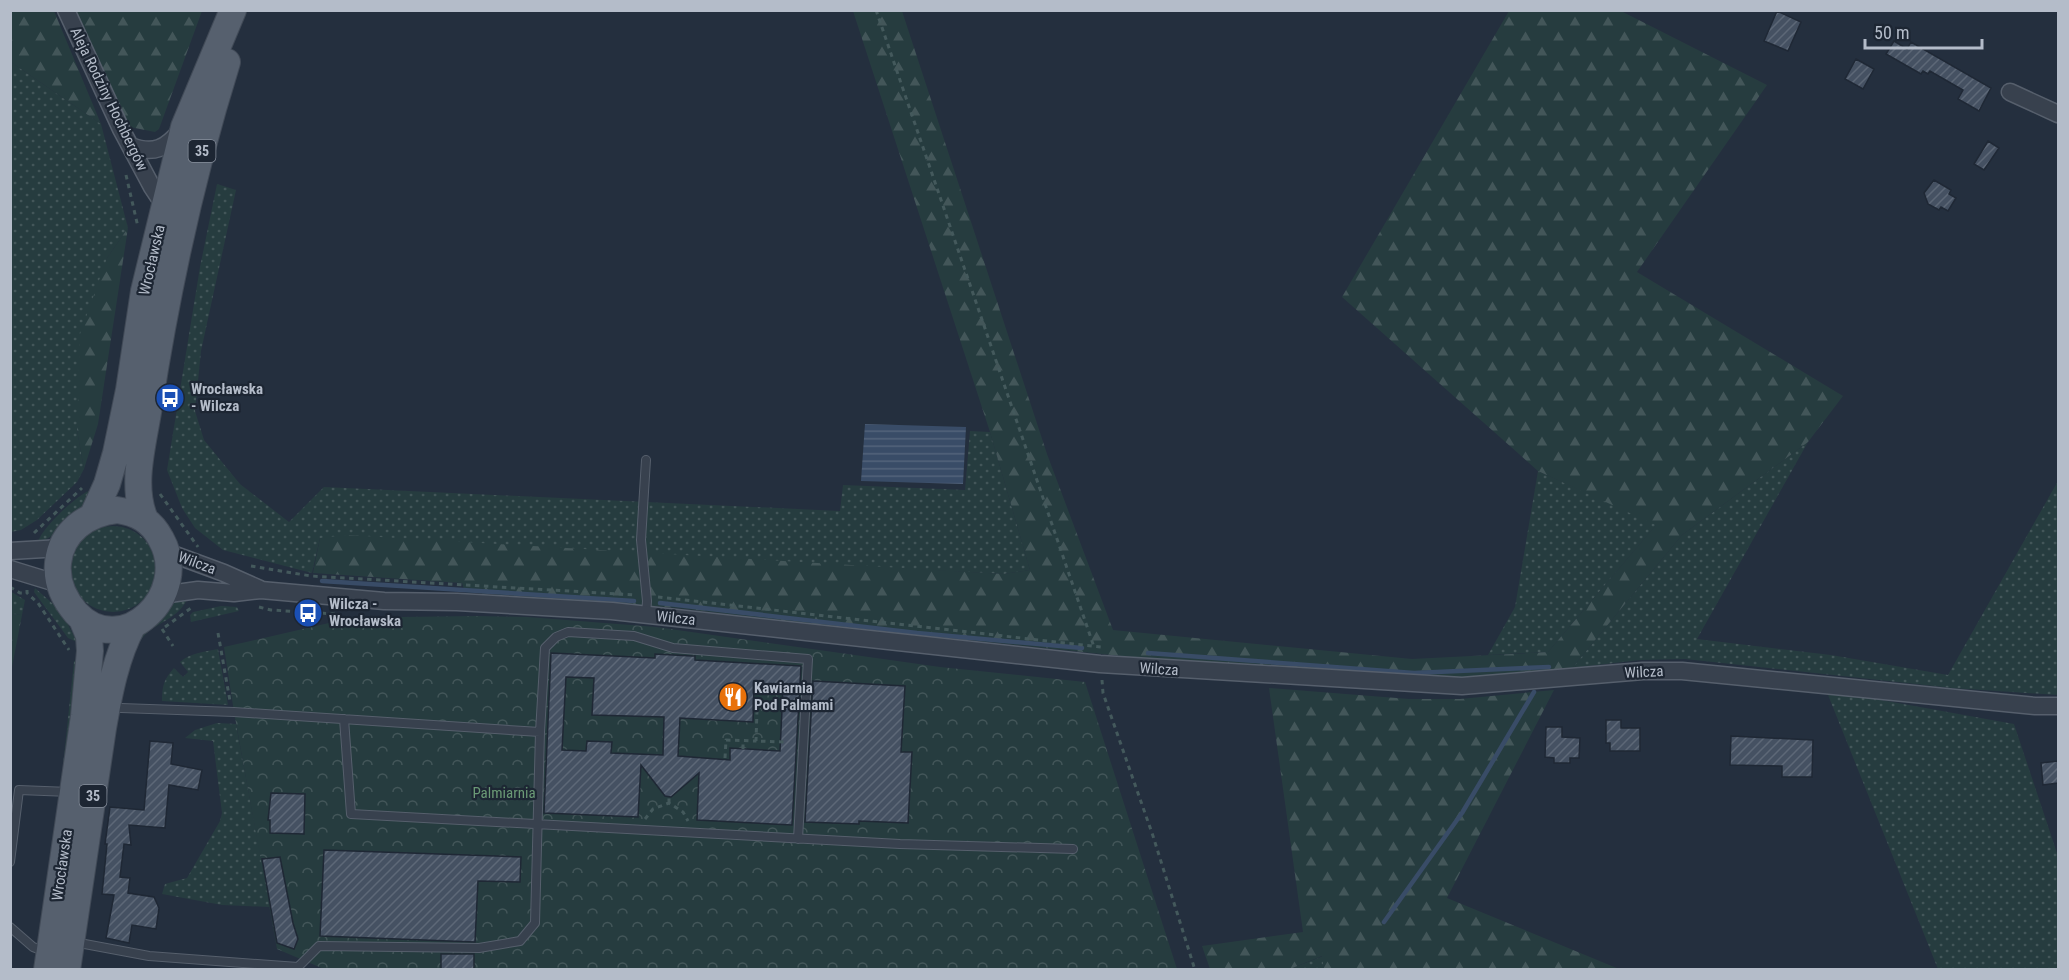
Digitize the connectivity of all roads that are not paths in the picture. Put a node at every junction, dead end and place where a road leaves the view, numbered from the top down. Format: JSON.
{"nodes":[{"id":1,"x":66,"y":10,"type":"edge"},
{"id":2,"x":233,"y":10,"type":"edge"},
{"id":3,"x":242,"y":10,"type":"edge"},
{"id":4,"x":2010,"y":92,"type":"dead end"},
{"id":5,"x":2058,"y":114,"type":"edge"},
{"id":6,"x":184,"y":127,"type":"junction"},
{"id":7,"x":131,"y":146,"type":"junction"},
{"id":8,"x":158,"y":196,"type":"junction"},
{"id":9,"x":168,"y":292,"type":"junction"},
{"id":10,"x":646,"y":460,"type":"dead end"},
{"id":11,"x":93,"y":515,"type":"junction"},
{"id":12,"x":145,"y":519,"type":"junction"},
{"id":13,"x":61,"y":548,"type":"junction"},
{"id":14,"x":10,"y":551,"type":"edge"},
{"id":15,"x":167,"y":552,"type":"junction"},
{"id":16,"x":10,"y":569,"type":"edge"},
{"id":17,"x":59,"y":584,"type":"junction"},
{"id":18,"x":261,"y":590,"type":"junction"},
{"id":19,"x":162,"y":595,"type":"junction"},
{"id":20,"x":646,"y":615,"type":"junction"},
{"id":21,"x":82,"y":619,"type":"junction"},
{"id":22,"x":134,"y":625,"type":"junction"},
{"id":23,"x":2058,"y":706,"type":"edge"},
{"id":24,"x":120,"y":708,"type":"dead end"},
{"id":25,"x":344,"y":719,"type":"junction"},
{"id":26,"x":540,"y":732,"type":"junction"},
{"id":27,"x":73,"y":792,"type":"junction"},
{"id":28,"x":537,"y":824,"type":"junction"},
{"id":29,"x":798,"y":838,"type":"junction"},
{"id":30,"x":1073,"y":849,"type":"dead end"},
{"id":31,"x":10,"y":862,"type":"edge"},
{"id":32,"x":10,"y":927,"type":"edge"},
{"id":33,"x":71,"y":942,"type":"junction"},
{"id":34,"x":54,"y":964,"type":"edge"}],
"edges":[{"from":1,"to":7,"type":"street","name":"Aleja Rodziny Hochbergów"},
{"from":2,"to":6,"type":"main road","name":"Wrocławska","number":"35"},
{"from":3,"to":9,"type":"main road","name":"Wrocławska","number":"35"},
{"from":4,"to":5,"type":"street"},
{"from":6,"to":7,"type":"street"},
{"from":6,"to":8,"type":"main road","name":"Wrocławska","number":"35"},
{"from":7,"to":8,"type":"street","name":"Aleja Rodziny Hochbergów"},
{"from":8,"to":9,"type":"street","name":"Aleja Rodziny Hochbergów"},
{"from":8,"to":11,"type":"main road","name":"Wrocławska","number":"35"},
{"from":9,"to":12,"type":"main road","name":"Wrocławska","number":"35"},
{"from":10,"to":20,"type":"lane"},
{"from":11,"to":12,"type":"main road"},
{"from":11,"to":13,"type":"main road","number":"35"},
{"from":12,"to":15,"type":"main road","number":"35"},
{"from":13,"to":14,"type":"street"},
{"from":13,"to":17,"type":"main road"},
{"from":15,"to":18,"type":"street","name":"Wilcza"},
{"from":15,"to":19,"type":"main road","number":"35"},
{"from":16,"to":17,"type":"street"},
{"from":17,"to":21,"type":"main road","number":"35"},
{"from":18,"to":19,"type":"street","name":"Wilcza"},
{"from":18,"to":20,"type":"street","name":"Wilcza"},
{"from":19,"to":22,"type":"main road","number":"35"},
{"from":20,"to":23,"type":"street","name":"Wilcza"},
{"from":21,"to":22,"type":"main road"},
{"from":21,"to":27,"type":"main road","name":"Wrocławska","number":"35"},
{"from":22,"to":33,"type":"main road","name":"Wrocławska","number":"35"},
{"from":24,"to":25,"type":"lane"},
{"from":25,"to":26,"type":"lane"},
{"from":25,"to":28,"type":"lane"},
{"from":26,"to":28,"type":"lane"},
{"from":26,"to":29,"type":"lane"},
{"from":27,"to":31,"type":"lane"},
{"from":27,"to":34,"type":"main road","name":"Wrocławska","number":"35"},
{"from":28,"to":29,"type":"lane"},
{"from":28,"to":33,"type":"lane"},
{"from":29,"to":30,"type":"lane"},
{"from":32,"to":34,"type":"lane"},
{"from":33,"to":34,"type":"main road","name":"Wrocławska","number":"35"}]}
